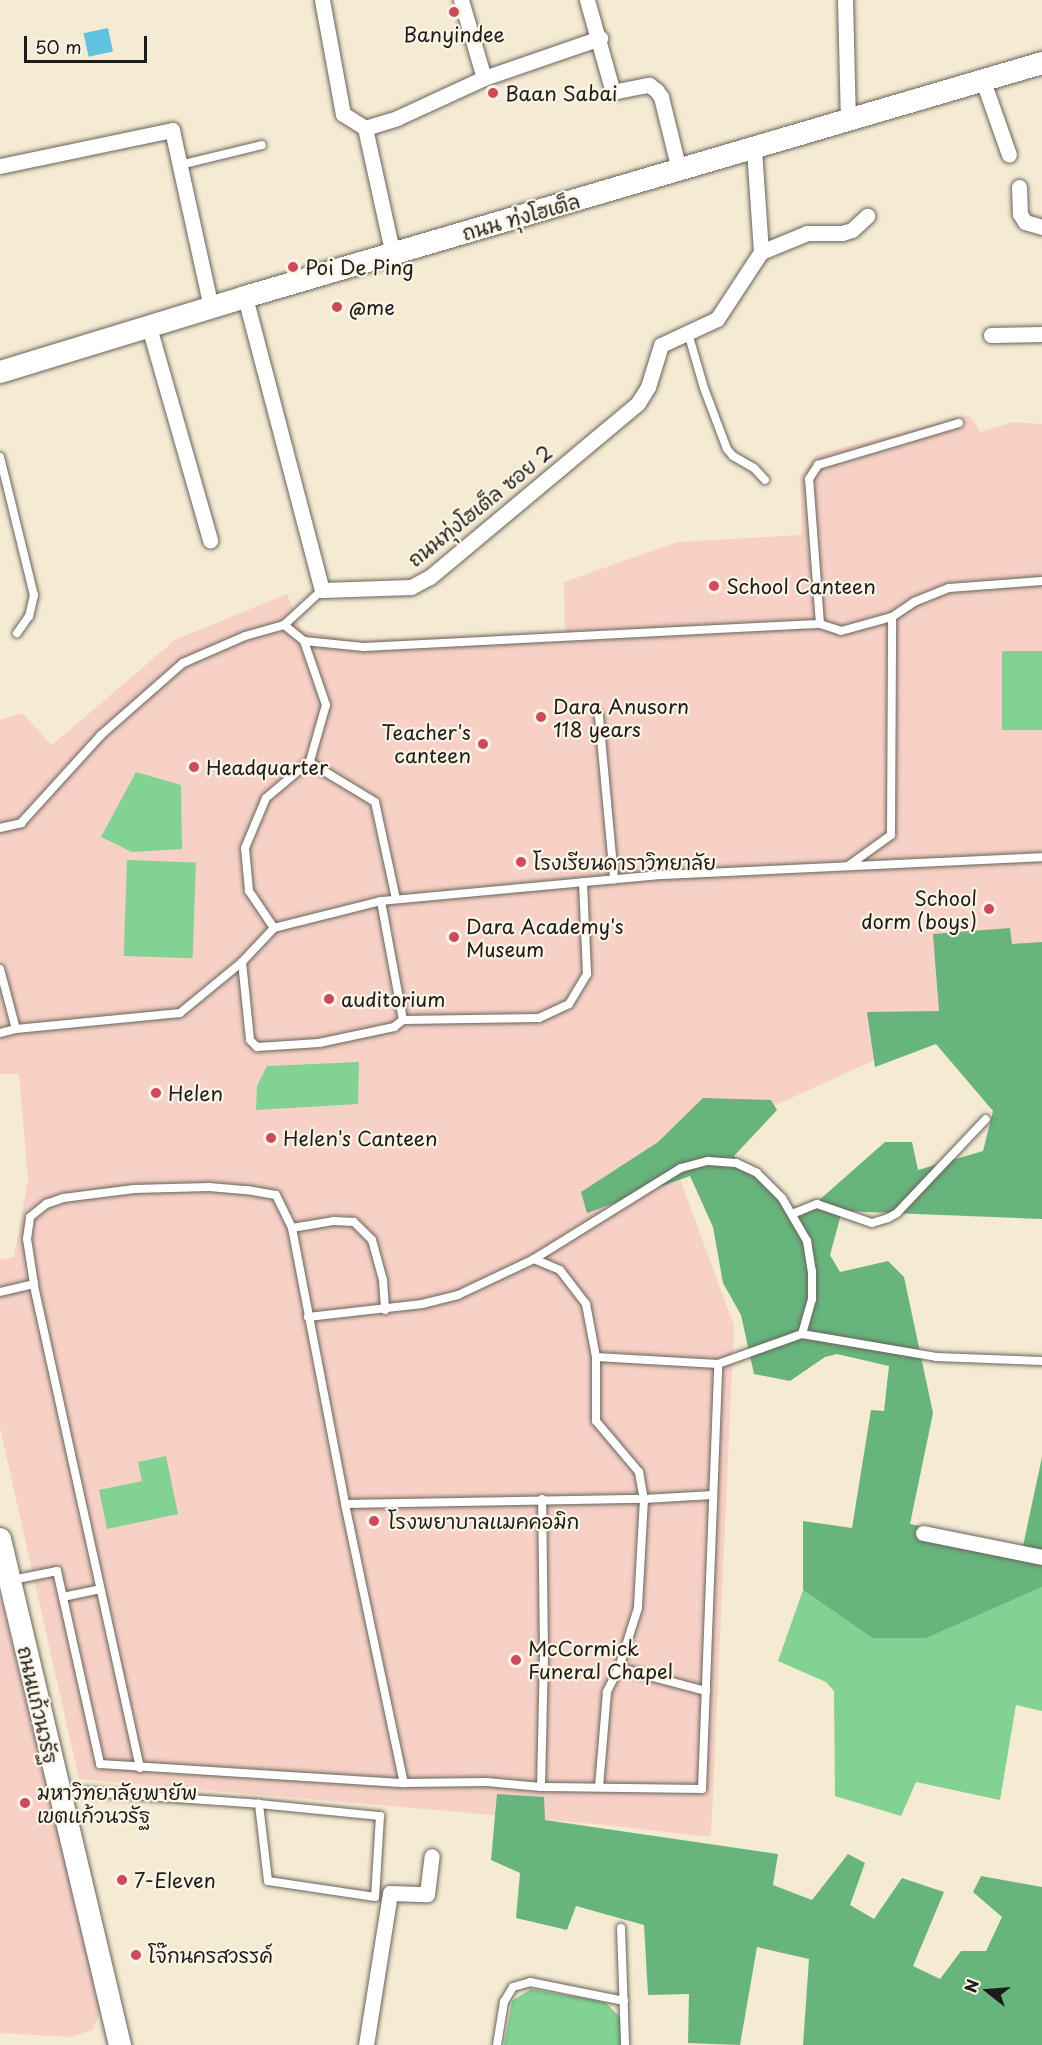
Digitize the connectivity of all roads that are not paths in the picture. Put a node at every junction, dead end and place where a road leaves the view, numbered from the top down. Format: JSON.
{"nodes":[{"id":1,"x":322,"y":0,"type":"edge"},
{"id":2,"x":461,"y":0,"type":"edge"},
{"id":3,"x":587,"y":0,"type":"edge"},
{"id":4,"x":845,"y":0,"type":"edge"},
{"id":5,"x":600,"y":38,"type":"junction"},
{"id":6,"x":1042,"y":63,"type":"edge"},
{"id":7,"x":484,"y":78,"type":"junction"},
{"id":8,"x":983,"y":81,"type":"junction"},
{"id":9,"x":848,"y":120,"type":"junction"},
{"id":10,"x":365,"y":128,"type":"junction"},
{"id":11,"x":262,"y":146,"type":"dead end"},
{"id":12,"x":754,"y":148,"type":"junction"},
{"id":13,"x":1009,"y":155,"type":"dead end"},
{"id":14,"x":180,"y":165,"type":"junction"},
{"id":15,"x":0,"y":166,"type":"edge"},
{"id":16,"x":679,"y":170,"type":"junction"},
{"id":17,"x":1019,"y":187,"type":"dead end"},
{"id":18,"x":867,"y":216,"type":"dead end"},
{"id":19,"x":1042,"y":227,"type":"edge"},
{"id":20,"x":761,"y":252,"type":"junction"},
{"id":21,"x":393,"y":255,"type":"junction"},
{"id":22,"x":245,"y":297,"type":"junction"},
{"id":23,"x":211,"y":308,"type":"junction"},
{"id":24,"x":149,"y":327,"type":"junction"},
{"id":25,"x":688,"y":333,"type":"junction"},
{"id":26,"x":1042,"y":334,"type":"edge"},
{"id":27,"x":991,"y":335,"type":"dead end"},
{"id":28,"x":0,"y":372,"type":"edge"},
{"id":29,"x":959,"y":423,"type":"dead end"},
{"id":30,"x":0,"y":457,"type":"edge"},
{"id":31,"x":765,"y":480,"type":"dead end"},
{"id":32,"x":210,"y":540,"type":"dead end"},
{"id":33,"x":1042,"y":581,"type":"edge"},
{"id":34,"x":322,"y":590,"type":"junction"},
{"id":35,"x":892,"y":617,"type":"junction"},
{"id":36,"x":820,"y":624,"type":"junction"},
{"id":37,"x":284,"y":625,"type":"junction"},
{"id":38,"x":17,"y":633,"type":"dead end"},
{"id":39,"x":304,"y":641,"type":"junction"},
{"id":40,"x":599,"y":716,"type":"dead end"},
{"id":41,"x":309,"y":762,"type":"junction"},
{"id":42,"x":0,"y":828,"type":"edge"},
{"id":43,"x":1042,"y":858,"type":"edge"},
{"id":44,"x":847,"y":866,"type":"junction"},
{"id":45,"x":614,"y":879,"type":"junction"},
{"id":46,"x":583,"y":882,"type":"junction"},
{"id":47,"x":396,"y":899,"type":"junction"},
{"id":48,"x":381,"y":901,"type":"junction"},
{"id":49,"x":274,"y":928,"type":"junction"},
{"id":50,"x":242,"y":962,"type":"junction"},
{"id":51,"x":0,"y":969,"type":"edge"},
{"id":52,"x":403,"y":1020,"type":"junction"},
{"id":53,"x":16,"y":1029,"type":"junction"},
{"id":54,"x":0,"y":1033,"type":"edge"},
{"id":55,"x":986,"y":1119,"type":"dead end"},
{"id":56,"x":792,"y":1214,"type":"junction"},
{"id":57,"x":292,"y":1228,"type":"junction"},
{"id":58,"x":534,"y":1259,"type":"junction"},
{"id":59,"x":34,"y":1284,"type":"junction"},
{"id":60,"x":0,"y":1292,"type":"edge"},
{"id":61,"x":385,"y":1310,"type":"junction"},
{"id":62,"x":308,"y":1317,"type":"junction"},
{"id":63,"x":802,"y":1334,"type":"junction"},
{"id":64,"x":596,"y":1357,"type":"junction"},
{"id":65,"x":1042,"y":1360,"type":"edge"},
{"id":66,"x":718,"y":1364,"type":"junction"},
{"id":67,"x":713,"y":1495,"type":"junction"},
{"id":68,"x":542,"y":1499,"type":"junction"},
{"id":69,"x":645,"y":1499,"type":"junction"},
{"id":70,"x":345,"y":1504,"type":"junction"},
{"id":71,"x":923,"y":1533,"type":"dead end"},
{"id":72,"x":0,"y":1539,"type":"edge"},
{"id":73,"x":1042,"y":1557,"type":"edge"},
{"id":74,"x":6,"y":1575,"type":"edge"},
{"id":75,"x":100,"y":1589,"type":"junction"},
{"id":76,"x":63,"y":1597,"type":"junction"},
{"id":77,"x":619,"y":1668,"type":"junction"},
{"id":78,"x":706,"y":1691,"type":"junction"},
{"id":79,"x":140,"y":1768,"type":"junction"},
{"id":80,"x":404,"y":1783,"type":"junction"},
{"id":81,"x":542,"y":1787,"type":"junction"},
{"id":82,"x":599,"y":1787,"type":"junction"},
{"id":83,"x":57,"y":1790,"type":"junction"},
{"id":84,"x":259,"y":1804,"type":"junction"},
{"id":85,"x":432,"y":1856,"type":"dead end"},
{"id":86,"x":621,"y":1928,"type":"dead end"},
{"id":87,"x":624,"y":2001,"type":"junction"},
{"id":88,"x":120,"y":2045,"type":"edge"},
{"id":89,"x":366,"y":2045,"type":"edge"},
{"id":90,"x":497,"y":2045,"type":"edge"},
{"id":91,"x":625,"y":2045,"type":"edge"}],
"edges":[{"from":1,"to":10,"type":"street"},
{"from":2,"to":7,"type":"street"},
{"from":3,"to":5,"type":"street"},
{"from":4,"to":9,"type":"street"},
{"from":5,"to":7,"type":"street"},
{"from":5,"to":16,"type":"street"},
{"from":6,"to":8,"type":"street","name":"ถนน ทุ่งโฮเต็ล"},
{"from":7,"to":10,"type":"street"},
{"from":8,"to":9,"type":"street","name":"ถนน ทุ่งโฮเต็ล"},
{"from":8,"to":13,"type":"street"},
{"from":9,"to":12,"type":"street","name":"ถนน ทุ่งโฮเต็ล"},
{"from":10,"to":21,"type":"street"},
{"from":11,"to":14,"type":"lane"},
{"from":12,"to":16,"type":"street","name":"ถนน ทุ่งโฮเต็ล"},
{"from":12,"to":20,"type":"street"},
{"from":14,"to":15,"type":"street"},
{"from":14,"to":23,"type":"street"},
{"from":16,"to":21,"type":"street","name":"ถนน ทุ่งโฮเต็ล"},
{"from":17,"to":19,"type":"street"},
{"from":18,"to":20,"type":"street"},
{"from":20,"to":25,"type":"street","name":"ถนนทุ่งโฮเต็ล ซอย 2"},
{"from":21,"to":22,"type":"street","name":"ถนน ทุ่งโฮเต็ล"},
{"from":22,"to":23,"type":"street","name":"ถนน ทุ่งโฮเต็ล"},
{"from":22,"to":34,"type":"street"},
{"from":23,"to":24,"type":"street","name":"ถนน ทุ่งโฮเต็ล"},
{"from":24,"to":28,"type":"street","name":"ถนน ทุ่งโฮเต็ล"},
{"from":24,"to":32,"type":"street"},
{"from":25,"to":31,"type":"lane"},
{"from":25,"to":34,"type":"street","name":"ถนนทุ่งโฮเต็ล ซอย 2"},
{"from":26,"to":27,"type":"street"},
{"from":29,"to":36,"type":"lane"},
{"from":30,"to":38,"type":"lane"},
{"from":33,"to":35,"type":"lane"},
{"from":34,"to":37,"type":"lane"},
{"from":35,"to":36,"type":"lane"},
{"from":35,"to":44,"type":"lane"},
{"from":36,"to":39,"type":"lane"},
{"from":37,"to":39,"type":"lane"},
{"from":37,"to":42,"type":"lane"},
{"from":39,"to":41,"type":"lane"},
{"from":40,"to":45,"type":"lane"},
{"from":41,"to":47,"type":"lane"},
{"from":41,"to":49,"type":"lane"},
{"from":43,"to":44,"type":"lane"},
{"from":44,"to":45,"type":"lane"},
{"from":45,"to":46,"type":"lane"},
{"from":46,"to":47,"type":"lane"},
{"from":46,"to":52,"type":"lane"},
{"from":47,"to":48,"type":"lane"},
{"from":48,"to":49,"type":"lane"},
{"from":48,"to":52,"type":"lane"},
{"from":49,"to":50,"type":"lane"},
{"from":50,"to":52,"type":"lane"},
{"from":50,"to":53,"type":"lane"},
{"from":51,"to":53,"type":"lane"},
{"from":53,"to":54,"type":"lane"},
{"from":55,"to":56,"type":"lane"},
{"from":56,"to":58,"type":"lane"},
{"from":56,"to":63,"type":"lane"},
{"from":57,"to":59,"type":"lane"},
{"from":57,"to":61,"type":"lane"},
{"from":57,"to":62,"type":"lane"},
{"from":58,"to":61,"type":"lane"},
{"from":58,"to":64,"type":"lane"},
{"from":59,"to":60,"type":"lane"},
{"from":59,"to":75,"type":"lane"},
{"from":61,"to":62,"type":"lane"},
{"from":62,"to":70,"type":"lane"},
{"from":63,"to":65,"type":"lane"},
{"from":63,"to":66,"type":"lane"},
{"from":64,"to":66,"type":"lane"},
{"from":64,"to":69,"type":"lane"},
{"from":66,"to":67,"type":"lane"},
{"from":67,"to":69,"type":"lane"},
{"from":67,"to":78,"type":"lane"},
{"from":68,"to":69,"type":"lane"},
{"from":68,"to":70,"type":"lane"},
{"from":68,"to":81,"type":"lane"},
{"from":69,"to":77,"type":"lane"},
{"from":70,"to":80,"type":"lane"},
{"from":71,"to":73,"type":"street"},
{"from":72,"to":74,"type":"street","name":"ถนนแก้วนวรัฐ"},
{"from":74,"to":76,"type":"lane"},
{"from":74,"to":83,"type":"street","name":"ถนนแก้วนวรัฐ"},
{"from":75,"to":76,"type":"lane"},
{"from":75,"to":79,"type":"lane"},
{"from":76,"to":79,"type":"lane"},
{"from":77,"to":78,"type":"lane"},
{"from":77,"to":82,"type":"lane"},
{"from":78,"to":82,"type":"lane"},
{"from":79,"to":80,"type":"lane"},
{"from":80,"to":81,"type":"lane"},
{"from":81,"to":82,"type":"lane"},
{"from":83,"to":84,"type":"lane"},
{"from":83,"to":88,"type":"street","name":"ถนนแก้วนวรัฐ"},
{"from":84,"to":84,"type":"lane"},
{"from":85,"to":89,"type":"street"},
{"from":86,"to":87,"type":"lane"},
{"from":87,"to":90,"type":"lane"},
{"from":87,"to":91,"type":"lane"}]}
